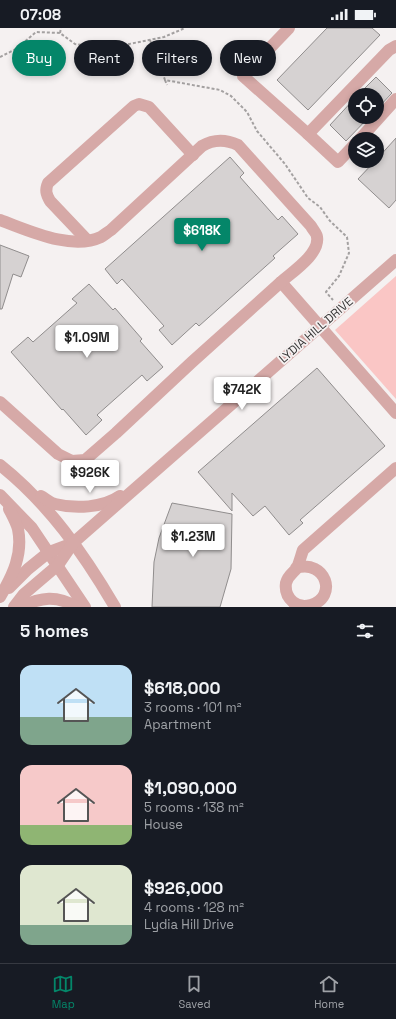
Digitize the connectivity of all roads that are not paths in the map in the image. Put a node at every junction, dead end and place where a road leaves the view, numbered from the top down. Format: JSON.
{"nodes":[{"id":1,"x":289,"y":28,"type":"edge"},
{"id":2,"x":396,"y":46,"type":"edge"},
{"id":3,"x":396,"y":100,"type":"edge"},
{"id":4,"x":366,"y":132,"type":"edge"},
{"id":5,"x":308,"y":134,"type":"junction"},
{"id":6,"x":348,"y":151,"type":"edge"},
{"id":7,"x":193,"y":155,"type":"junction"},
{"id":8,"x":0,"y":220,"type":"edge"},
{"id":9,"x":87,"y":240,"type":"junction"},
{"id":10,"x":396,"y":260,"type":"edge"},
{"id":11,"x":281,"y":282,"type":"junction"},
{"id":12,"x":320,"y":327,"type":"junction"},
{"id":13,"x":0,"y":402,"type":"edge"},
{"id":14,"x":396,"y":412,"type":"edge"},
{"id":15,"x":0,"y":465,"type":"edge"},
{"id":16,"x":158,"y":468,"type":"junction"},
{"id":17,"x":396,"y":468,"type":"edge"},
{"id":18,"x":18,"y":480,"type":"junction"},
{"id":19,"x":2,"y":497,"type":"edge"},
{"id":20,"x":73,"y":543,"type":"junction"},
{"id":21,"x":49,"y":552,"type":"junction"},
{"id":22,"x":58,"y":565,"type":"junction"},
{"id":23,"x":296,"y":568,"type":"junction"},
{"id":24,"x":0,"y":597,"type":"edge"},
{"id":25,"x":316,"y":605,"type":"edge"},
{"id":26,"x":14,"y":607,"type":"edge"},
{"id":27,"x":20,"y":607,"type":"edge"},
{"id":28,"x":78,"y":607,"type":"edge"},
{"id":29,"x":85,"y":607,"type":"edge"},
{"id":30,"x":115,"y":607,"type":"edge"}],
"edges":[{"from":1,"to":5,"type":"street"},
{"from":2,"to":5,"type":"street"},
{"from":3,"to":4,"type":"street"},
{"from":5,"to":6,"type":"street"},
{"from":7,"to":9,"type":"street"},
{"from":7,"to":9,"type":"street"},
{"from":7,"to":11,"type":"street"},
{"from":8,"to":9,"type":"street"},
{"from":10,"to":12,"type":"street","name":"LYDIA HILL DRIVE"},
{"from":11,"to":12,"type":"street"},
{"from":11,"to":13,"type":"street"},
{"from":12,"to":14,"type":"street"},
{"from":12,"to":16,"type":"street","name":"LYDIA HILL DRIVE"},
{"from":15,"to":18,"type":"street"},
{"from":16,"to":18,"type":"street"},
{"from":16,"to":20,"type":"street","name":"LYDIA HILL DRIVE"},
{"from":17,"to":23,"type":"street"},
{"from":18,"to":20,"type":"street"},
{"from":19,"to":21,"type":"street"},
{"from":19,"to":24,"type":"street"},
{"from":20,"to":21,"type":"street"},
{"from":20,"to":22,"type":"street"},
{"from":20,"to":30,"type":"street"},
{"from":21,"to":22,"type":"street"},
{"from":21,"to":24,"type":"street"},
{"from":22,"to":26,"type":"street"},
{"from":22,"to":29,"type":"street"},
{"from":23,"to":25,"type":"street"},
{"from":23,"to":25,"type":"street"},
{"from":27,"to":28,"type":"street"}]}
